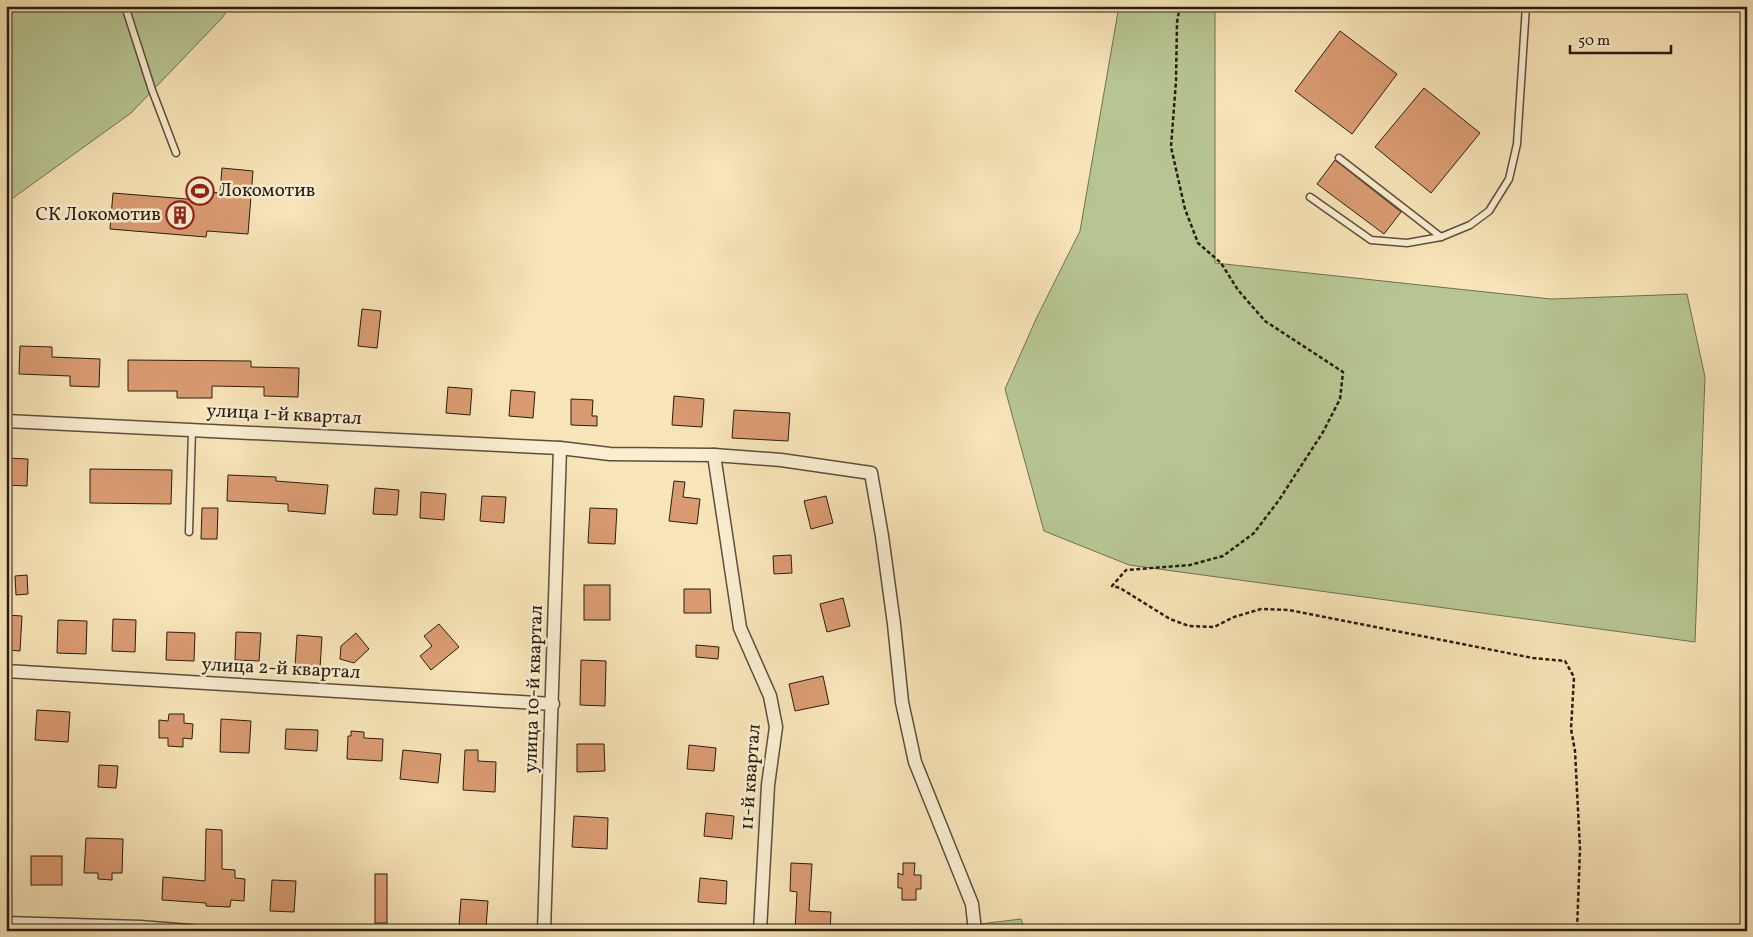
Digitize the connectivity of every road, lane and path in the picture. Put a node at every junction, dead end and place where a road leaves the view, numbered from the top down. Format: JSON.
{"nodes":[{"id":1,"x":125,"y":6,"type":"edge"},
{"id":2,"x":1180,"y":6,"type":"edge"},
{"id":3,"x":1526,"y":6,"type":"edge"},
{"id":4,"x":176,"y":153,"type":"dead end"},
{"id":5,"x":1339,"y":158,"type":"dead end"},
{"id":6,"x":1310,"y":197,"type":"dead end"},
{"id":7,"x":1440,"y":236,"type":"junction"},
{"id":8,"x":6,"y":421,"type":"edge"},
{"id":9,"x":192,"y":430,"type":"junction"},
{"id":10,"x":560,"y":448,"type":"junction"},
{"id":11,"x":714,"y":455,"type":"junction"},
{"id":12,"x":189,"y":532,"type":"dead end"},
{"id":13,"x":6,"y":671,"type":"edge"},
{"id":14,"x":553,"y":704,"type":"junction"},
{"id":15,"x":6,"y":923,"type":"edge"},
{"id":16,"x":190,"y":931,"type":"edge"},
{"id":17,"x":544,"y":931,"type":"edge"},
{"id":18,"x":760,"y":931,"type":"edge"},
{"id":19,"x":975,"y":931,"type":"edge"},
{"id":20,"x":1577,"y":931,"type":"edge"}],
"edges":[{"from":1,"to":4,"type":"lane"},
{"from":2,"to":20,"type":"path"},
{"from":3,"to":7,"type":"lane"},
{"from":5,"to":7,"type":"lane"},
{"from":6,"to":7,"type":"lane"},
{"from":8,"to":9,"type":"street","name":"улица 1-й квартал"},
{"from":9,"to":10,"type":"street","name":"улица 1-й квартал"},
{"from":9,"to":12,"type":"lane"},
{"from":10,"to":11,"type":"street","name":"улица 1-й квартал"},
{"from":10,"to":14,"type":"street","name":"улица 10-й квартал"},
{"from":11,"to":18,"type":"street","name":"11-й квартал"},
{"from":11,"to":19,"type":"street","name":"улица 1-й квартал"},
{"from":13,"to":14,"type":"street","name":"улица 2-й квартал"},
{"from":14,"to":17,"type":"street","name":"улица 10-й квартал"},
{"from":15,"to":16,"type":"street"}]}
